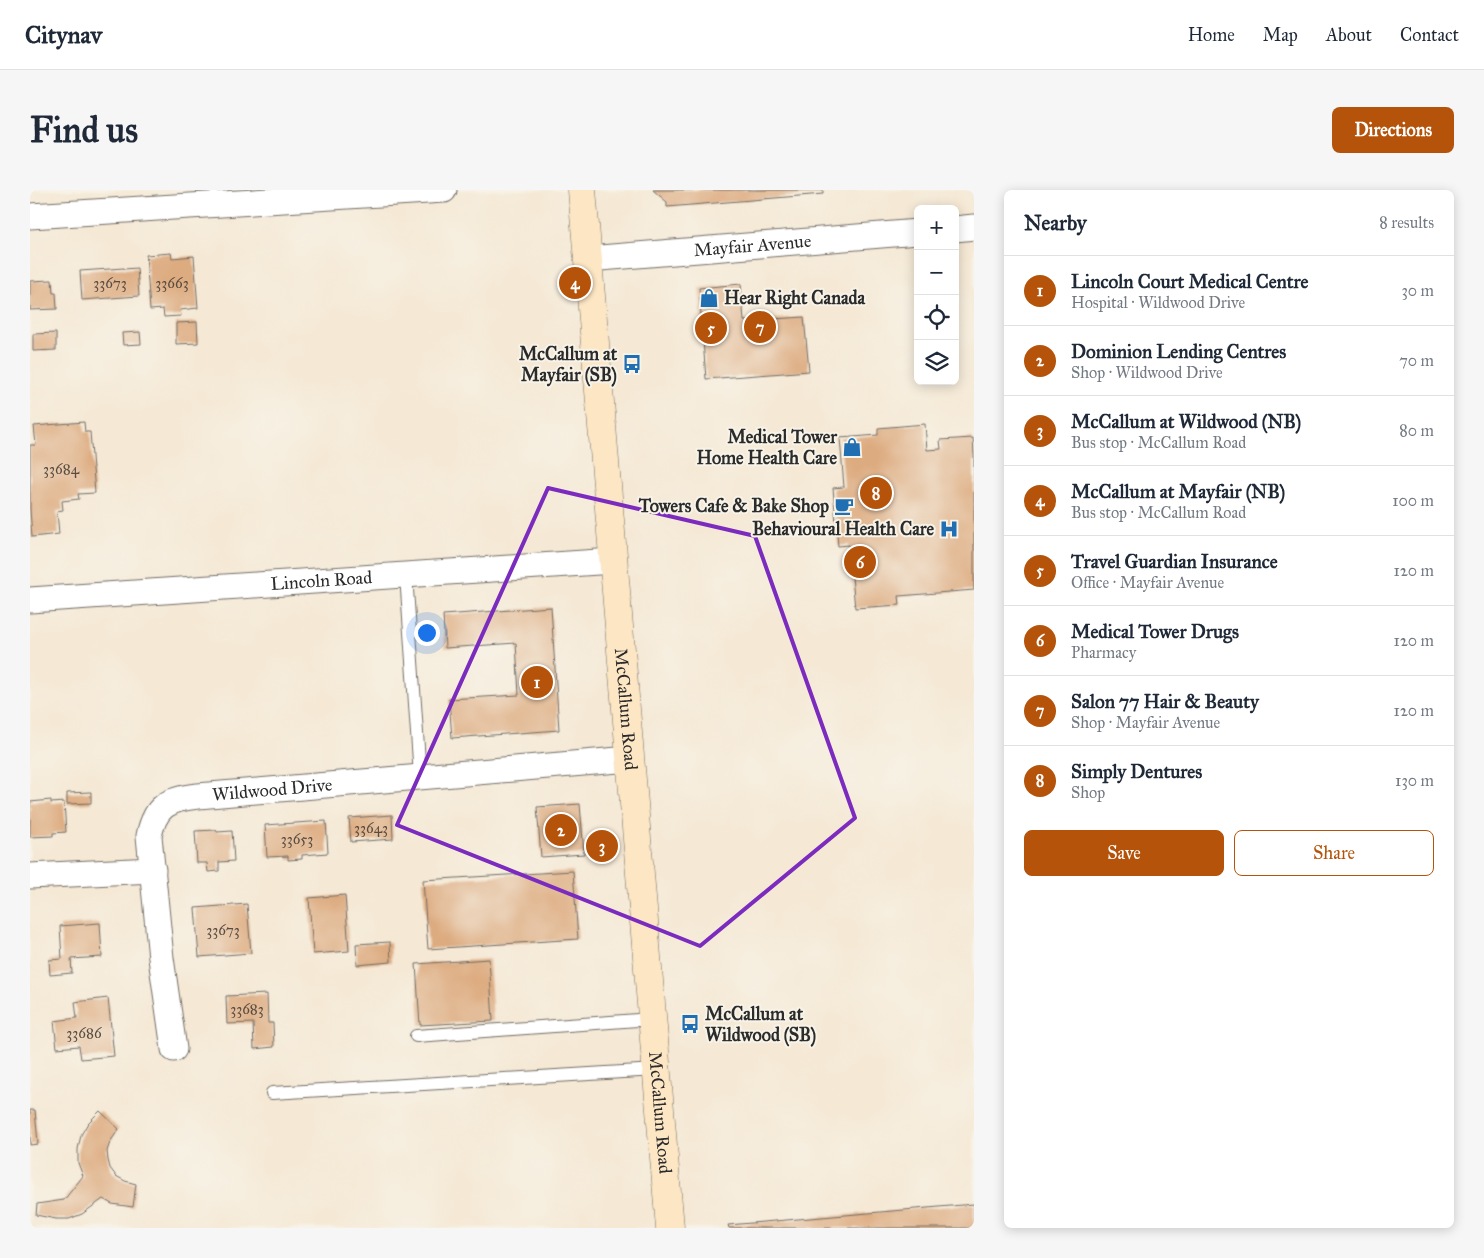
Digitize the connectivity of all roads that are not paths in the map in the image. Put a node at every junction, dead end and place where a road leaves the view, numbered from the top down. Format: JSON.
{"nodes":[{"id":1,"x":444,"y":190,"type":"edge"},
{"id":2,"x":582,"y":190,"type":"edge"},
{"id":3,"x":30,"y":216,"type":"edge"},
{"id":4,"x":974,"y":227,"type":"edge"},
{"id":5,"x":959,"y":229,"type":"edge"},
{"id":6,"x":914,"y":232,"type":"edge"},
{"id":7,"x":588,"y":259,"type":"junction"},
{"id":8,"x":614,"y":562,"type":"junction"},
{"id":9,"x":406,"y":575,"type":"junction"},
{"id":10,"x":30,"y":600,"type":"edge"},
{"id":11,"x":630,"y":759,"type":"junction"},
{"id":12,"x":420,"y":776,"type":"junction"},
{"id":13,"x":152,"y":870,"type":"junction"},
{"id":14,"x":30,"y":876,"type":"edge"},
{"id":15,"x":652,"y":1019,"type":"junction"},
{"id":16,"x":416,"y":1036,"type":"dead end"},
{"id":17,"x":174,"y":1049,"type":"dead end"},
{"id":18,"x":656,"y":1070,"type":"junction"},
{"id":19,"x":272,"y":1093,"type":"dead end"},
{"id":20,"x":670,"y":1228,"type":"edge"}],
"edges":[{"from":1,"to":3,"type":"street"},
{"from":2,"to":7,"type":"main road","name":"McCallum Road"},
{"from":4,"to":5,"type":"street"},
{"from":6,"to":7,"type":"street","name":"Mayfair Avenue"},
{"from":7,"to":8,"type":"main road","name":"McCallum Road"},
{"from":8,"to":9,"type":"street","name":"Lincoln Road"},
{"from":8,"to":11,"type":"main road","name":"McCallum Road"},
{"from":9,"to":10,"type":"street","name":"Lincoln Road"},
{"from":9,"to":12,"type":"lane"},
{"from":11,"to":12,"type":"street","name":"Wildwood Drive"},
{"from":11,"to":15,"type":"main road","name":"McCallum Road"},
{"from":12,"to":13,"type":"street","name":"Wildwood Drive"},
{"from":13,"to":14,"type":"street"},
{"from":13,"to":17,"type":"street","name":"Wildwood Drive"},
{"from":15,"to":16,"type":"lane"},
{"from":15,"to":18,"type":"main road","name":"McCallum Road"},
{"from":18,"to":19,"type":"lane"},
{"from":18,"to":20,"type":"main road","name":"McCallum Road"}]}
